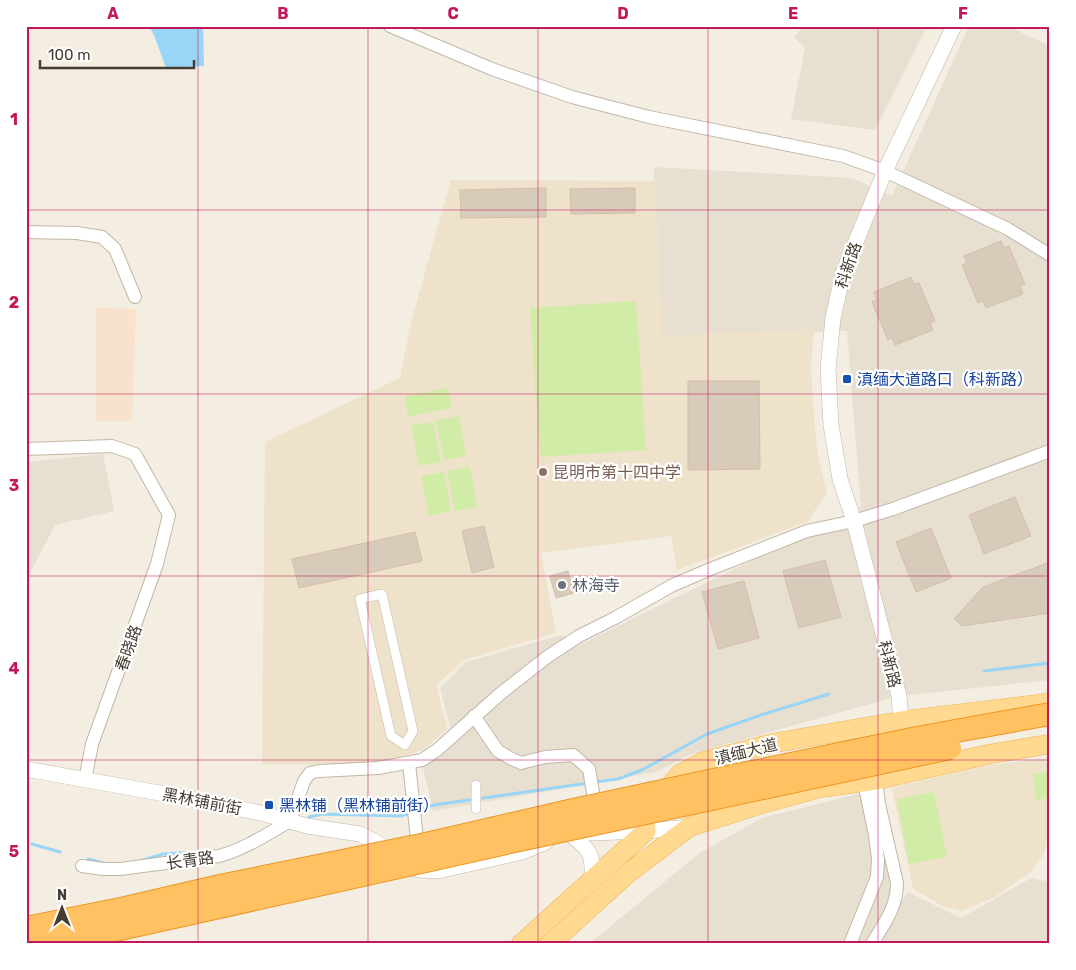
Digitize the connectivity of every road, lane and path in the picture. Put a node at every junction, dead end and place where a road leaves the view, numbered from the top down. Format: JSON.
{"nodes":[{"id":1,"x":390,"y":26,"type":"edge"},
{"id":2,"x":954,"y":26,"type":"edge"},
{"id":3,"x":964,"y":26,"type":"edge"},
{"id":4,"x":889,"y":173,"type":"junction"},
{"id":5,"x":26,"y":232,"type":"edge"},
{"id":6,"x":1050,"y":256,"type":"edge"},
{"id":7,"x":135,"y":297,"type":"dead end"},
{"id":8,"x":26,"y":449,"type":"edge"},
{"id":9,"x":1050,"y":451,"type":"edge"},
{"id":10,"x":854,"y":520,"type":"junction"},
{"id":11,"x":1050,"y":703,"type":"edge"},
{"id":12,"x":1050,"y":714,"type":"edge"},
{"id":13,"x":474,"y":716,"type":"junction"},
{"id":14,"x":901,"y":721,"type":"junction"},
{"id":15,"x":1050,"y":730,"type":"edge"},
{"id":16,"x":1050,"y":744,"type":"edge"},
{"id":17,"x":405,"y":745,"type":"junction"},
{"id":18,"x":409,"y":763,"type":"junction"},
{"id":19,"x":26,"y":770,"type":"edge"},
{"id":20,"x":86,"y":780,"type":"junction"},
{"id":21,"x":870,"y":781,"type":"junction"},
{"id":22,"x":476,"y":785,"type":"dead end"},
{"id":23,"x":476,"y":809,"type":"dead end"},
{"id":24,"x":290,"y":821,"type":"junction"},
{"id":25,"x":645,"y":823,"type":"junction"},
{"id":26,"x":600,"y":827,"type":"junction"},
{"id":27,"x":689,"y":827,"type":"junction"},
{"id":28,"x":570,"y":834,"type":"junction"},
{"id":29,"x":625,"y":850,"type":"junction"},
{"id":30,"x":82,"y":866,"type":"dead end"},
{"id":31,"x":420,"y":870,"type":"junction"},
{"id":32,"x":627,"y":874,"type":"junction"},
{"id":33,"x":592,"y":880,"type":"junction"},
{"id":34,"x":26,"y":928,"type":"edge"},
{"id":35,"x":37,"y":944,"type":"edge"},
{"id":36,"x":521,"y":944,"type":"edge"},
{"id":37,"x":550,"y":944,"type":"edge"},
{"id":38,"x":850,"y":944,"type":"edge"},
{"id":39,"x":872,"y":944,"type":"edge"}],
"edges":[{"from":1,"to":4,"type":"street"},
{"from":2,"to":4,"type":"street","name":"科新路"},
{"from":3,"to":4,"type":"street","name":"科新路"},
{"from":4,"to":6,"type":"street"},
{"from":4,"to":10,"type":"street","name":"科新路"},
{"from":5,"to":7,"type":"street"},
{"from":8,"to":20,"type":"street","name":"春晓路"},
{"from":9,"to":10,"type":"street"},
{"from":10,"to":13,"type":"street"},
{"from":10,"to":14,"type":"street","name":"科新路"},
{"from":11,"to":14,"type":"main road","name":"滇缅大道"},
{"from":12,"to":34,"type":"highway","bridge":true},
{"from":13,"to":18,"type":"street"},
{"from":13,"to":26,"type":"street"},
{"from":14,"to":25,"type":"main road","name":"滇缅大道"},
{"from":15,"to":35,"type":"highway","bridge":true},
{"from":16,"to":21,"type":"main road"},
{"from":17,"to":17,"type":"street"},
{"from":17,"to":18,"type":"street"},
{"from":18,"to":24,"type":"street"},
{"from":18,"to":31,"type":"street"},
{"from":19,"to":20,"type":"street","name":"黑林铺前街"},
{"from":20,"to":24,"type":"street","name":"黑林铺前街"},
{"from":21,"to":27,"type":"main road"},
{"from":21,"to":38,"type":"street"},
{"from":21,"to":39,"type":"street"},
{"from":22,"to":23,"type":"street"},
{"from":24,"to":30,"type":"street","name":"长青路"},
{"from":24,"to":31,"type":"street","name":"黑林铺前街"},
{"from":25,"to":26,"type":"street"},
{"from":25,"to":27,"type":"street"},
{"from":25,"to":28,"type":"street"},
{"from":25,"to":29,"type":"main road","name":"滇缅大道"},
{"from":26,"to":28,"type":"street"},
{"from":27,"to":32,"type":"main road"},
{"from":28,"to":29,"type":"street"},
{"from":28,"to":31,"type":"street","name":"黑林铺前街"},
{"from":28,"to":33,"type":"street"},
{"from":29,"to":32,"type":"street"},
{"from":29,"to":33,"type":"main road","name":"滇缅大道"},
{"from":32,"to":37,"type":"main road"},
{"from":33,"to":36,"type":"main road","name":"滇缅大道"}]}
